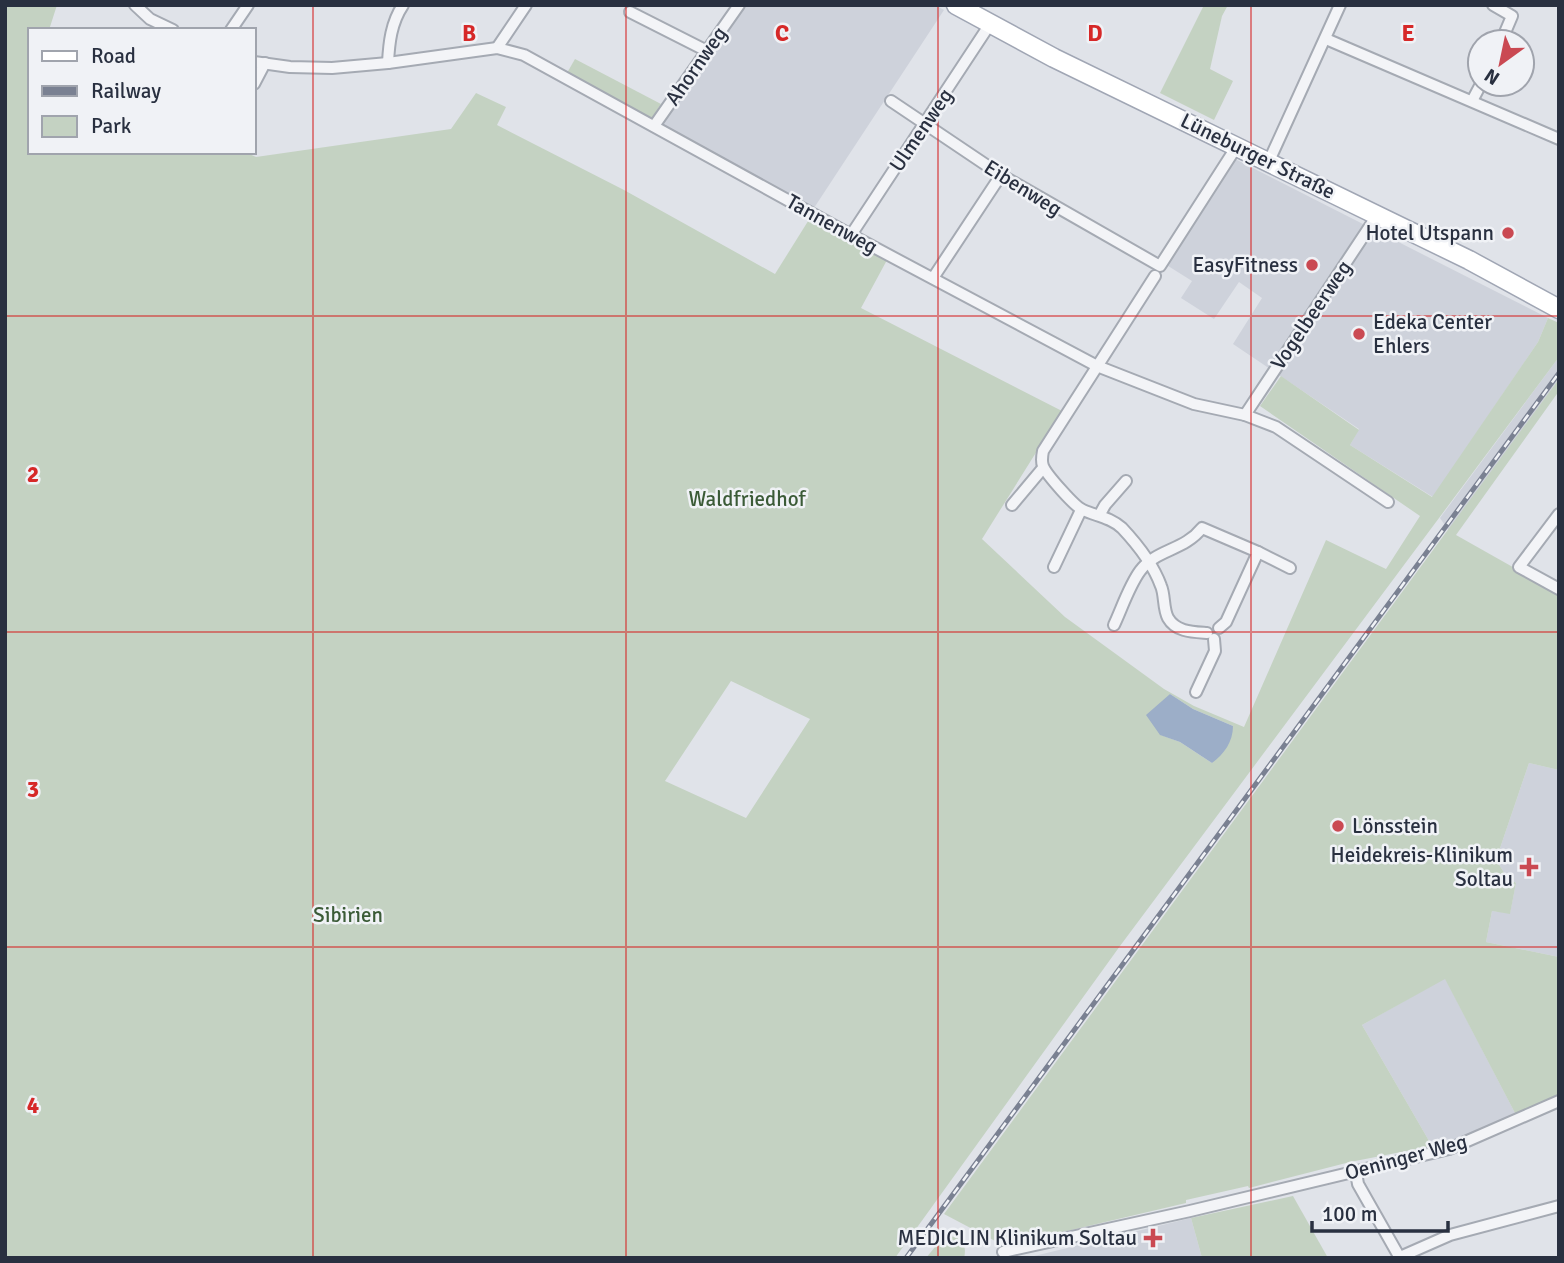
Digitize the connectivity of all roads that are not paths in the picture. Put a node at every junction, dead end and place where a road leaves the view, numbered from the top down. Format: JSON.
{"nodes":[{"id":1,"x":135,"y":5,"type":"edge"},
{"id":2,"x":248,"y":5,"type":"edge"},
{"id":3,"x":403,"y":5,"type":"edge"},
{"id":4,"x":526,"y":5,"type":"edge"},
{"id":5,"x":739,"y":5,"type":"edge"},
{"id":6,"x":956,"y":5,"type":"edge"},
{"id":7,"x":1340,"y":5,"type":"edge"},
{"id":8,"x":1493,"y":5,"type":"edge"},
{"id":9,"x":630,"y":12,"type":"dead end"},
{"id":10,"x":990,"y":24,"type":"junction"},
{"id":11,"x":169,"y":28,"type":"edge"},
{"id":12,"x":232,"y":28,"type":"edge"},
{"id":13,"x":1507,"y":28,"type":"edge"},
{"id":14,"x":1326,"y":39,"type":"junction"},
{"id":15,"x":497,"y":48,"type":"junction"},
{"id":16,"x":707,"y":51,"type":"junction"},
{"id":17,"x":259,"y":63,"type":"edge"},
{"id":18,"x":388,"y":63,"type":"junction"},
{"id":19,"x":1474,"y":98,"type":"edge"},
{"id":20,"x":891,"y":101,"type":"dead end"},
{"id":21,"x":1472,"y":102,"type":"junction"},
{"id":22,"x":924,"y":125,"type":"junction"},
{"id":23,"x":654,"y":126,"type":"junction"},
{"id":24,"x":1559,"y":139,"type":"edge"},
{"id":25,"x":1237,"y":146,"type":"junction"},
{"id":26,"x":1269,"y":161,"type":"junction"},
{"id":27,"x":1001,"y":175,"type":"junction"},
{"id":28,"x":1378,"y":214,"type":"junction"},
{"id":29,"x":851,"y":235,"type":"junction"},
{"id":30,"x":1157,"y":271,"type":"junction"},
{"id":31,"x":933,"y":278,"type":"junction"},
{"id":32,"x":1559,"y":309,"type":"edge"},
{"id":33,"x":1097,"y":366,"type":"junction"},
{"id":34,"x":1245,"y":415,"type":"junction"},
{"id":35,"x":1043,"y":468,"type":"junction"},
{"id":36,"x":1126,"y":481,"type":"dead end"},
{"id":37,"x":1388,"y":502,"type":"dead end"},
{"id":38,"x":1012,"y":505,"type":"dead end"},
{"id":39,"x":1080,"y":510,"type":"junction"},
{"id":40,"x":1100,"y":514,"type":"junction"},
{"id":41,"x":1559,"y":514,"type":"edge"},
{"id":42,"x":1258,"y":552,"type":"junction"},
{"id":43,"x":1150,"y":562,"type":"junction"},
{"id":44,"x":1054,"y":567,"type":"dead end"},
{"id":45,"x":1290,"y":568,"type":"dead end"},
{"id":46,"x":1559,"y":589,"type":"edge"},
{"id":47,"x":1114,"y":625,"type":"dead end"},
{"id":48,"x":1213,"y":633,"type":"junction"},
{"id":49,"x":1196,"y":692,"type":"dead end"},
{"id":50,"x":1559,"y":1101,"type":"edge"},
{"id":51,"x":1356,"y":1172,"type":"junction"},
{"id":52,"x":1559,"y":1206,"type":"edge"},
{"id":53,"x":1003,"y":1252,"type":"dead end"},
{"id":54,"x":1400,"y":1257,"type":"edge"}],
"edges":[{"from":1,"to":11,"type":"street"},
{"from":2,"to":12,"type":"street"},
{"from":3,"to":18,"type":"street"},
{"from":4,"to":15,"type":"street"},
{"from":5,"to":16,"type":"street","name":"Ahornweg"},
{"from":6,"to":10,"type":"main road","name":"Lüneburger Straße"},
{"from":7,"to":14,"type":"street"},
{"from":8,"to":13,"type":"street"},
{"from":9,"to":16,"type":"street"},
{"from":10,"to":22,"type":"street","name":"Ulmenweg"},
{"from":10,"to":25,"type":"main road","name":"Lüneburger Straße"},
{"from":14,"to":21,"type":"street"},
{"from":14,"to":26,"type":"street"},
{"from":15,"to":18,"type":"street","name":"Tannenweg"},
{"from":15,"to":23,"type":"street","name":"Tannenweg"},
{"from":16,"to":23,"type":"street","name":"Ahornweg"},
{"from":17,"to":18,"type":"street","name":"Tannenweg"},
{"from":19,"to":21,"type":"street"},
{"from":20,"to":22,"type":"street","name":"Eibenweg"},
{"from":21,"to":24,"type":"street"},
{"from":22,"to":27,"type":"street","name":"Eibenweg"},
{"from":22,"to":29,"type":"street","name":"Ulmenweg"},
{"from":23,"to":29,"type":"street","name":"Tannenweg"},
{"from":25,"to":26,"type":"main road","name":"Lüneburger Straße"},
{"from":25,"to":30,"type":"street"},
{"from":26,"to":28,"type":"main road","name":"Lüneburger Straße"},
{"from":27,"to":30,"type":"street","name":"Eibenweg"},
{"from":27,"to":31,"type":"street"},
{"from":28,"to":32,"type":"main road","name":"Lüneburger Straße"},
{"from":28,"to":34,"type":"street","name":"Vogelbeerweg"},
{"from":29,"to":31,"type":"street","name":"Tannenweg"},
{"from":30,"to":33,"type":"street"},
{"from":31,"to":33,"type":"street","name":"Tannenweg"},
{"from":33,"to":34,"type":"street","name":"Tannenweg"},
{"from":33,"to":35,"type":"street"},
{"from":34,"to":37,"type":"street","name":"Tannenweg"},
{"from":35,"to":38,"type":"street"},
{"from":35,"to":39,"type":"street"},
{"from":36,"to":40,"type":"street"},
{"from":39,"to":40,"type":"street"},
{"from":39,"to":44,"type":"street"},
{"from":40,"to":43,"type":"street"},
{"from":41,"to":46,"type":"street"},
{"from":42,"to":43,"type":"street"},
{"from":42,"to":45,"type":"street"},
{"from":42,"to":48,"type":"street"},
{"from":43,"to":47,"type":"street"},
{"from":43,"to":48,"type":"street"},
{"from":48,"to":49,"type":"street"},
{"from":50,"to":51,"type":"street","name":"Oeninger Weg"},
{"from":51,"to":53,"type":"street","name":"Oeninger Weg"},
{"from":51,"to":54,"type":"street"},
{"from":52,"to":54,"type":"street"}]}
